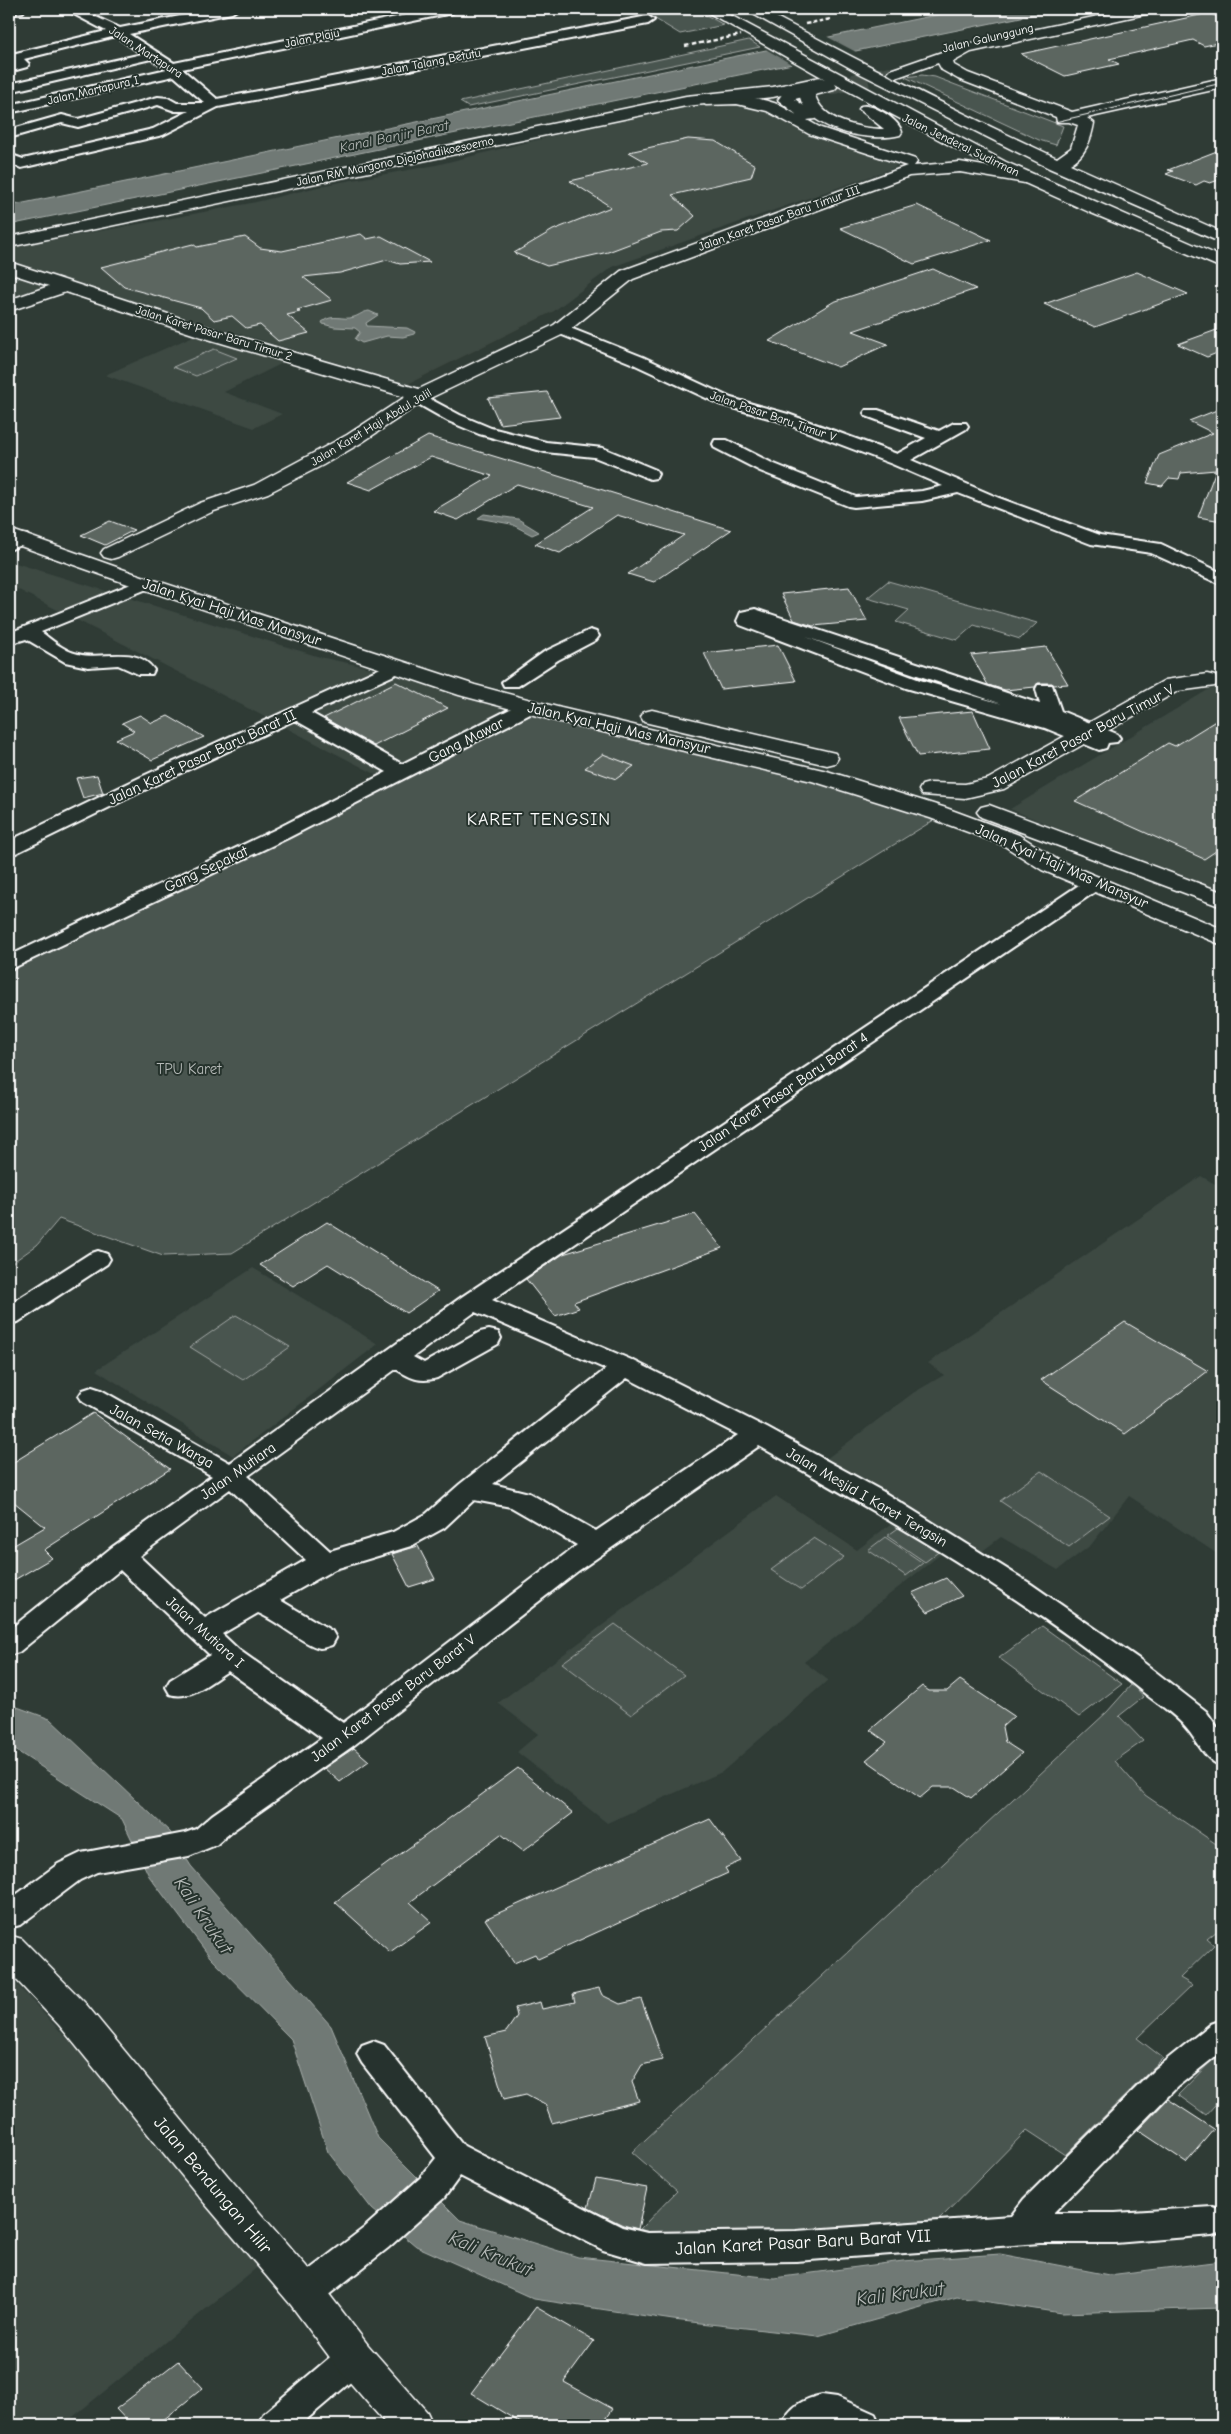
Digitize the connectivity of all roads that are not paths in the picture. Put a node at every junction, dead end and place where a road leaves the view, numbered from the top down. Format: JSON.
{"nodes":[{"id":1,"x":18,"y":9,"type":"edge"},
{"id":2,"x":72,"y":9,"type":"edge"},
{"id":3,"x":232,"y":9,"type":"edge"},
{"id":4,"x":452,"y":9,"type":"edge"},
{"id":5,"x":629,"y":9,"type":"edge"},
{"id":6,"x":709,"y":9,"type":"edge"},
{"id":7,"x":751,"y":9,"type":"edge"},
{"id":8,"x":1122,"y":9,"type":"edge"},
{"id":9,"x":1150,"y":9,"type":"edge"},
{"id":10,"x":9,"y":10,"type":"edge"},
{"id":11,"x":118,"y":32,"type":"junction"},
{"id":12,"x":966,"y":48,"type":"junction"},
{"id":13,"x":153,"y":55,"type":"junction"},
{"id":14,"x":9,"y":68,"type":"edge"},
{"id":15,"x":174,"y":69,"type":"junction"},
{"id":16,"x":894,"y":71,"type":"junction"},
{"id":17,"x":1222,"y":83,"type":"edge"},
{"id":18,"x":824,"y":84,"type":"tunnel mouth"},
{"id":19,"x":9,"y":88,"type":"edge"},
{"id":20,"x":793,"y":92,"type":"junction"},
{"id":21,"x":860,"y":92,"type":"junction"},
{"id":22,"x":662,"y":101,"type":"junction"},
{"id":23,"x":686,"y":101,"type":"junction"},
{"id":24,"x":210,"y":106,"type":"junction"},
{"id":25,"x":9,"y":109,"type":"edge"},
{"id":26,"x":1065,"y":118,"type":"junction"},
{"id":27,"x":9,"y":134,"type":"edge"},
{"id":28,"x":15,"y":161,"type":"edge"},
{"id":29,"x":1055,"y":165,"type":"junction"},
{"id":30,"x":908,"y":166,"type":"junction"},
{"id":31,"x":1031,"y":179,"type":"junction"},
{"id":32,"x":9,"y":235,"type":"edge"},
{"id":33,"x":1222,"y":238,"type":"edge"},
{"id":34,"x":9,"y":242,"type":"edge"},
{"id":35,"x":1222,"y":263,"type":"edge"},
{"id":36,"x":9,"y":267,"type":"edge"},
{"id":37,"x":65,"y":286,"type":"junction"},
{"id":38,"x":9,"y":306,"type":"edge"},
{"id":39,"x":554,"y":332,"type":"junction"},
{"id":40,"x":418,"y":396,"type":"junction"},
{"id":41,"x":872,"y":412,"type":"dead end"},
{"id":42,"x":960,"y":426,"type":"dead end"},
{"id":43,"x":940,"y":437,"type":"junction"},
{"id":44,"x":721,"y":444,"type":"dead end"},
{"id":45,"x":898,"y":460,"type":"junction"},
{"id":46,"x":650,"y":474,"type":"dead end"},
{"id":47,"x":960,"y":487,"type":"junction"},
{"id":48,"x":9,"y":518,"type":"edge"},
{"id":49,"x":13,"y":540,"type":"edge"},
{"id":50,"x":111,"y":553,"type":"junction"},
{"id":51,"x":1222,"y":580,"type":"edge"},
{"id":52,"x":146,"y":583,"type":"junction"},
{"id":53,"x":28,"y":631,"type":"junction"},
{"id":54,"x":590,"y":636,"type":"dead end"},
{"id":55,"x":9,"y":639,"type":"edge"},
{"id":56,"x":396,"y":667,"type":"junction"},
{"id":57,"x":145,"y":670,"type":"dead end"},
{"id":58,"x":927,"y":670,"type":"junction"},
{"id":59,"x":1214,"y":677,"type":"edge"},
{"id":60,"x":511,"y":682,"type":"junction"},
{"id":61,"x":913,"y":684,"type":"junction"},
{"id":62,"x":1045,"y":689,"type":"dead end"},
{"id":63,"x":966,"y":692,"type":"junction"},
{"id":64,"x":529,"y":707,"type":"junction"},
{"id":65,"x":296,"y":713,"type":"junction"},
{"id":66,"x":1052,"y":719,"type":"junction"},
{"id":67,"x":1096,"y":737,"type":"junction"},
{"id":68,"x":402,"y":772,"type":"junction"},
{"id":69,"x":930,"y":790,"type":"junction"},
{"id":70,"x":992,"y":813,"type":"junction"},
{"id":71,"x":1011,"y":840,"type":"junction"},
{"id":72,"x":9,"y":849,"type":"edge"},
{"id":73,"x":1095,"y":884,"type":"junction"},
{"id":74,"x":1222,"y":900,"type":"edge"},
{"id":75,"x":1222,"y":922,"type":"edge"},
{"id":76,"x":1222,"y":938,"type":"edge"},
{"id":77,"x":9,"y":964,"type":"edge"},
{"id":78,"x":98,"y":1259,"type":"dead end"},
{"id":79,"x":472,"y":1302,"type":"junction"},
{"id":80,"x":9,"y":1316,"type":"edge"},
{"id":81,"x":489,"y":1338,"type":"dead end"},
{"id":82,"x":397,"y":1358,"type":"junction"},
{"id":83,"x":625,"y":1367,"type":"junction"},
{"id":84,"x":92,"y":1396,"type":"dead end"},
{"id":85,"x":758,"y":1434,"type":"junction"},
{"id":86,"x":232,"y":1476,"type":"junction"},
{"id":87,"x":469,"y":1490,"type":"junction"},
{"id":88,"x":597,"y":1544,"type":"junction"},
{"id":89,"x":121,"y":1555,"type":"junction"},
{"id":90,"x":326,"y":1562,"type":"junction"},
{"id":91,"x":255,"y":1602,"type":"junction"},
{"id":92,"x":204,"y":1631,"type":"junction"},
{"id":93,"x":322,"y":1638,"type":"dead end"},
{"id":94,"x":11,"y":1641,"type":"edge"},
{"id":95,"x":229,"y":1657,"type":"junction"},
{"id":96,"x":180,"y":1687,"type":"dead end"},
{"id":97,"x":343,"y":1738,"type":"junction"},
{"id":98,"x":1222,"y":1755,"type":"edge"},
{"id":99,"x":9,"y":1916,"type":"edge"},
{"id":100,"x":9,"y":1949,"type":"edge"},
{"id":101,"x":1222,"y":2033,"type":"edge"},
{"id":102,"x":373,"y":2054,"type":"dead end"},
{"id":103,"x":453,"y":2156,"type":"junction"},
{"id":104,"x":1212,"y":2221,"type":"dead end"},
{"id":105,"x":1019,"y":2231,"type":"junction"},
{"id":106,"x":305,"y":2293,"type":"junction"},
{"id":107,"x":354,"y":2358,"type":"junction"},
{"id":108,"x":275,"y":2425,"type":"edge"},
{"id":109,"x":413,"y":2425,"type":"edge"},
{"id":110,"x":799,"y":2425,"type":"edge"},
{"id":111,"x":862,"y":2425,"type":"edge"}],
"edges":[{"from":1,"to":10,"type":"street"},
{"from":2,"to":11,"type":"street","name":"Jalan Martapura"},
{"from":3,"to":11,"type":"street"},
{"from":4,"to":15,"type":"street","name":"Jalan Plaju"},
{"from":5,"to":24,"type":"street","name":"Jalan Talang Betutu"},
{"from":6,"to":21,"type":"main road","name":"Jalan Jenderal Sudirman"},
{"from":7,"to":29,"type":"main road","name":"Jalan Jenderal Sudirman"},
{"from":8,"to":16,"type":"main road","name":"Jalan Galunggung"},
{"from":9,"to":12,"type":"main road","name":"Jalan Galunggung"},
{"from":11,"to":13,"type":"street","name":"Jalan Martapura"},
{"from":11,"to":14,"type":"street"},
{"from":12,"to":16,"type":"main road","name":"Jalan Galunggung"},
{"from":12,"to":26,"type":"main road","name":"Jalan Galunggung"},
{"from":13,"to":15,"type":"street","name":"Jalan Martapura"},
{"from":13,"to":19,"type":"street"},
{"from":15,"to":24,"type":"street","name":"Jalan Martapura"},
{"from":15,"to":25,"type":"street","name":"Jalan Martapura I"},
{"from":16,"to":26,"type":"main road","name":"Jalan Galunggung"},
{"from":17,"to":26,"type":"main road"},
{"from":18,"to":20,"type":"main road"},
{"from":20,"to":21,"type":"main road"},
{"from":20,"to":22,"type":"main road","name":"Jalan RM Margono Djojohadikoesoemo"},
{"from":20,"to":23,"type":"main road","name":"Jalan RM Margono Djojohadikoesoemo"},
{"from":20,"to":30,"type":"main road"},
{"from":21,"to":31,"type":"main road","name":"Jalan Jenderal Sudirman"},
{"from":22,"to":23,"type":"main road"},
{"from":22,"to":32,"type":"main road","name":"Jalan RM Margono Djojohadikoesoemo"},
{"from":23,"to":30,"type":"main road"},
{"from":23,"to":34,"type":"main road","name":"Jalan RM Margono Djojohadikoesoemo"},
{"from":24,"to":27,"type":"street"},
{"from":24,"to":28,"type":"street"},
{"from":26,"to":29,"type":"main road","name":"Jalan Galunggung"},
{"from":29,"to":33,"type":"main road","name":"Jalan Jenderal Sudirman"},
{"from":30,"to":31,"type":"main road","name":"Jalan Karet Pasar Baru Timur III"},
{"from":30,"to":39,"type":"main road","name":"Jalan Karet Pasar Baru Timur III"},
{"from":31,"to":35,"type":"main road","name":"Jalan Jenderal Sudirman"},
{"from":36,"to":37,"type":"main road","name":"Jalan Karet Pasar Baru Timur 2"},
{"from":37,"to":38,"type":"main road"},
{"from":37,"to":40,"type":"main road","name":"Jalan Karet Pasar Baru Timur 2"},
{"from":39,"to":40,"type":"main road","name":"Jalan Karet Haji Abdul Jalil"},
{"from":39,"to":45,"type":"street","name":"Jalan Pasar Baru Timur V"},
{"from":40,"to":46,"type":"street"},
{"from":40,"to":50,"type":"main road","name":"Jalan Karet Haji Abdul Jalil"},
{"from":41,"to":43,"type":"street"},
{"from":42,"to":43,"type":"street"},
{"from":43,"to":45,"type":"street"},
{"from":44,"to":47,"type":"street"},
{"from":45,"to":47,"type":"street","name":"Jalan Pasar Baru Timur V"},
{"from":47,"to":51,"type":"street","name":"Jalan Pasar Baru Timur V"},
{"from":48,"to":50,"type":"main road","name":"Jalan Kyai Haji Mas Mansyur"},
{"from":49,"to":52,"type":"main road","name":"Jalan Kyai Haji Mas Mansyur"},
{"from":50,"to":60,"type":"main road","name":"Jalan Kyai Haji Mas Mansyur"},
{"from":52,"to":53,"type":"street"},
{"from":52,"to":56,"type":"main road","name":"Jalan Kyai Haji Mas Mansyur"},
{"from":53,"to":55,"type":"street"},
{"from":53,"to":57,"type":"street"},
{"from":54,"to":60,"type":"street"},
{"from":56,"to":64,"type":"main road","name":"Jalan Kyai Haji Mas Mansyur"},
{"from":56,"to":65,"type":"street","name":"Jalan Karet Pasar Baru Barat II"},
{"from":58,"to":61,"type":"street"},
{"from":58,"to":61,"type":"street"},
{"from":58,"to":63,"type":"street"},
{"from":59,"to":67,"type":"main road","name":"Jalan Karet Pasar Baru Timur V"},
{"from":60,"to":69,"type":"main road","name":"Jalan Kyai Haji Mas Mansyur"},
{"from":61,"to":63,"type":"street"},
{"from":62,"to":66,"type":"street"},
{"from":63,"to":66,"type":"street"},
{"from":64,"to":68,"type":"street","name":"Gang Mawar"},
{"from":64,"to":71,"type":"main road","name":"Jalan Kyai Haji Mas Mansyur"},
{"from":65,"to":68,"type":"street"},
{"from":65,"to":72,"type":"street","name":"Jalan Karet Pasar Baru Barat II"},
{"from":66,"to":67,"type":"street"},
{"from":67,"to":69,"type":"main road","name":"Jalan Karet Pasar Baru Timur V"},
{"from":67,"to":70,"type":"main road","name":"Jalan Karet Pasar Baru Timur V"},
{"from":68,"to":77,"type":"street","name":"Gang Sepakat"},
{"from":69,"to":70,"type":"main road","name":"Jalan Kyai Haji Mas Mansyur"},
{"from":70,"to":74,"type":"main road","name":"Jalan Kyai Haji Mas Mansyur"},
{"from":71,"to":73,"type":"main road","name":"Jalan Kyai Haji Mas Mansyur"},
{"from":71,"to":75,"type":"main road"},
{"from":73,"to":76,"type":"main road","name":"Jalan Kyai Haji Mas Mansyur"},
{"from":73,"to":79,"type":"street","name":"Jalan Karet Pasar Baru Barat 4"},
{"from":78,"to":80,"type":"street"},
{"from":79,"to":82,"type":"street","name":"Jalan Mutiara"},
{"from":79,"to":83,"type":"street","name":"Jalan Mesjid I Karet Tengsin"},
{"from":81,"to":82,"type":"street"},
{"from":82,"to":86,"type":"street","name":"Jalan Mutiara"},
{"from":83,"to":85,"type":"street","name":"Jalan Mesjid I Karet Tengsin"},
{"from":83,"to":87,"type":"street"},
{"from":84,"to":86,"type":"street","name":"Jalan Setia Warga"},
{"from":85,"to":88,"type":"street","name":"Jalan Karet Pasar Baru Barat V"},
{"from":85,"to":98,"type":"street","name":"Jalan Mesjid I Karet Tengsin"},
{"from":86,"to":89,"type":"street","name":"Jalan Mutiara"},
{"from":86,"to":90,"type":"street","name":"Jalan Setia Warga"},
{"from":87,"to":88,"type":"street"},
{"from":87,"to":90,"type":"street"},
{"from":88,"to":97,"type":"street","name":"Jalan Karet Pasar Baru Barat V"},
{"from":89,"to":92,"type":"street","name":"Jalan Mutiara I"},
{"from":89,"to":94,"type":"street","name":"Jalan Mutiara"},
{"from":90,"to":91,"type":"street"},
{"from":91,"to":92,"type":"street"},
{"from":91,"to":93,"type":"street"},
{"from":92,"to":95,"type":"street","name":"Jalan Mutiara I"},
{"from":95,"to":96,"type":"street"},
{"from":95,"to":97,"type":"street","name":"Jalan Mutiara I"},
{"from":97,"to":99,"type":"street","name":"Jalan Karet Pasar Baru Barat V"},
{"from":100,"to":106,"type":"main road","name":"Jalan Bendungan Hilir"},
{"from":101,"to":105,"type":"street"},
{"from":102,"to":103,"type":"street","name":"Jalan Karet Pasar Baru Barat VII"},
{"from":103,"to":105,"type":"street","name":"Jalan Karet Pasar Baru Barat VII"},
{"from":103,"to":106,"type":"street"},
{"from":104,"to":105,"type":"street","name":"Jalan Karet Pasar Baru Barat VII"},
{"from":106,"to":107,"type":"main road","name":"Jalan Bendungan Hilir"},
{"from":107,"to":108,"type":"street"},
{"from":107,"to":109,"type":"main road","name":"Jalan Bendungan Hilir"},
{"from":110,"to":111,"type":"street"}]}
